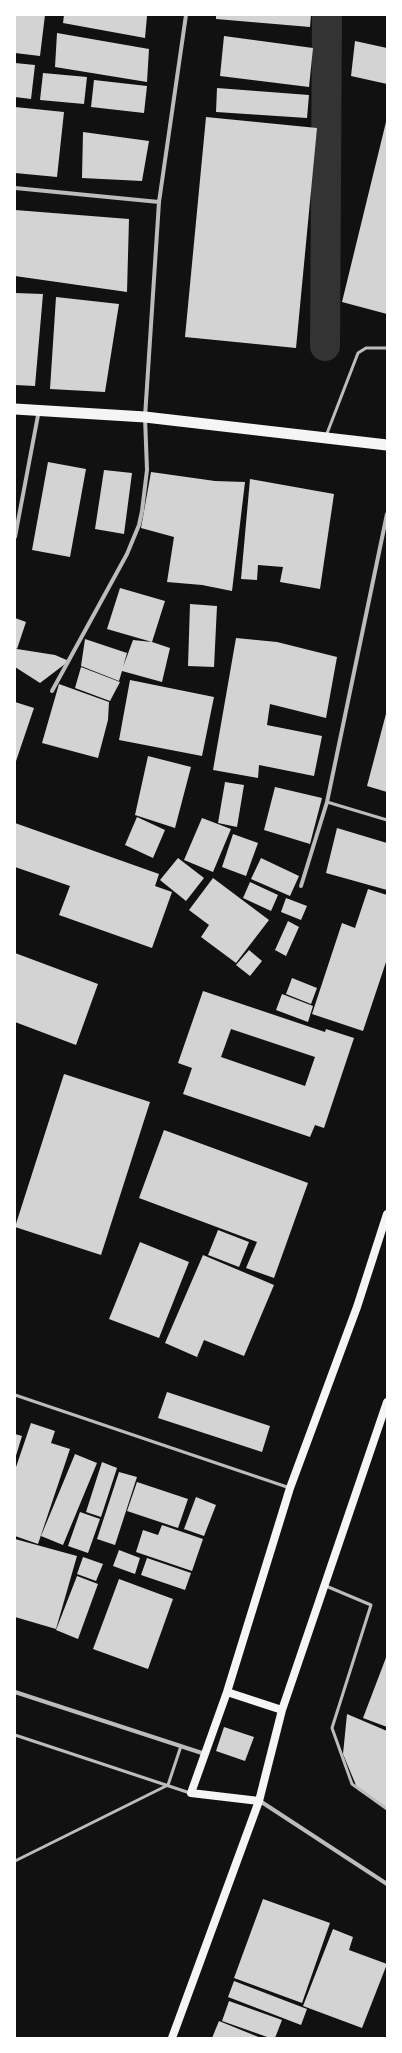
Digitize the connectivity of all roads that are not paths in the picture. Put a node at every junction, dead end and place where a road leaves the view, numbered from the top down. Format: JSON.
{"nodes":[{"id":1,"x":186,"y":15,"type":"edge"},
{"id":2,"x":15,"y":188,"type":"edge"},
{"id":3,"x":159,"y":202,"type":"junction"},
{"id":4,"x":387,"y":348,"type":"edge"},
{"id":5,"x":15,"y":409,"type":"edge"},
{"id":6,"x":39,"y":410,"type":"junction"},
{"id":7,"x":145,"y":417,"type":"junction"},
{"id":8,"x":325,"y":438,"type":"junction"},
{"id":9,"x":387,"y":445,"type":"edge"},
{"id":10,"x":387,"y":514,"type":"edge"},
{"id":11,"x":15,"y":538,"type":"edge"},
{"id":12,"x":52,"y":692,"type":"dead end"},
{"id":13,"x":327,"y":802,"type":"junction"},
{"id":14,"x":387,"y":820,"type":"edge"},
{"id":15,"x":301,"y":886,"type":"dead end"},
{"id":16,"x":387,"y":1214,"type":"edge"},
{"id":17,"x":15,"y":1395,"type":"edge"},
{"id":18,"x":387,"y":1402,"type":"edge"},
{"id":19,"x":290,"y":1488,"type":"junction"},
{"id":20,"x":324,"y":1585,"type":"junction"},
{"id":21,"x":15,"y":1692,"type":"edge"},
{"id":22,"x":227,"y":1692,"type":"junction"},
{"id":23,"x":282,"y":1710,"type":"junction"},
{"id":24,"x":15,"y":1735,"type":"edge"},
{"id":25,"x":181,"y":1746,"type":"junction"},
{"id":26,"x":205,"y":1754,"type":"junction"},
{"id":27,"x":168,"y":1785,"type":"junction"},
{"id":28,"x":191,"y":1793,"type":"junction"},
{"id":29,"x":259,"y":1801,"type":"junction"},
{"id":30,"x":387,"y":1809,"type":"edge"},
{"id":31,"x":15,"y":1861,"type":"edge"},
{"id":32,"x":387,"y":1884,"type":"edge"},
{"id":33,"x":172,"y":2038,"type":"edge"}],
"edges":[{"from":1,"to":3,"type":"street"},
{"from":2,"to":3,"type":"street"},
{"from":3,"to":7,"type":"street"},
{"from":4,"to":8,"type":"lane"},
{"from":5,"to":6,"type":"highway"},
{"from":6,"to":7,"type":"highway"},
{"from":6,"to":11,"type":"street"},
{"from":7,"to":8,"type":"highway"},
{"from":7,"to":12,"type":"street"},
{"from":8,"to":9,"type":"highway"},
{"from":10,"to":13,"type":"street"},
{"from":13,"to":14,"type":"lane"},
{"from":13,"to":15,"type":"street"},
{"from":16,"to":19,"type":"main road"},
{"from":17,"to":19,"type":"lane"},
{"from":18,"to":20,"type":"main road"},
{"from":19,"to":22,"type":"main road"},
{"from":20,"to":23,"type":"main road"},
{"from":20,"to":30,"type":"lane"},
{"from":21,"to":25,"type":"street"},
{"from":22,"to":23,"type":"main road"},
{"from":22,"to":26,"type":"main road"},
{"from":23,"to":29,"type":"main road"},
{"from":24,"to":27,"type":"lane"},
{"from":25,"to":26,"type":"street"},
{"from":25,"to":27,"type":"lane"},
{"from":26,"to":28,"type":"main road"},
{"from":27,"to":28,"type":"lane"},
{"from":27,"to":31,"type":"lane"},
{"from":28,"to":29,"type":"main road"},
{"from":29,"to":32,"type":"street"},
{"from":29,"to":33,"type":"main road"}]}
